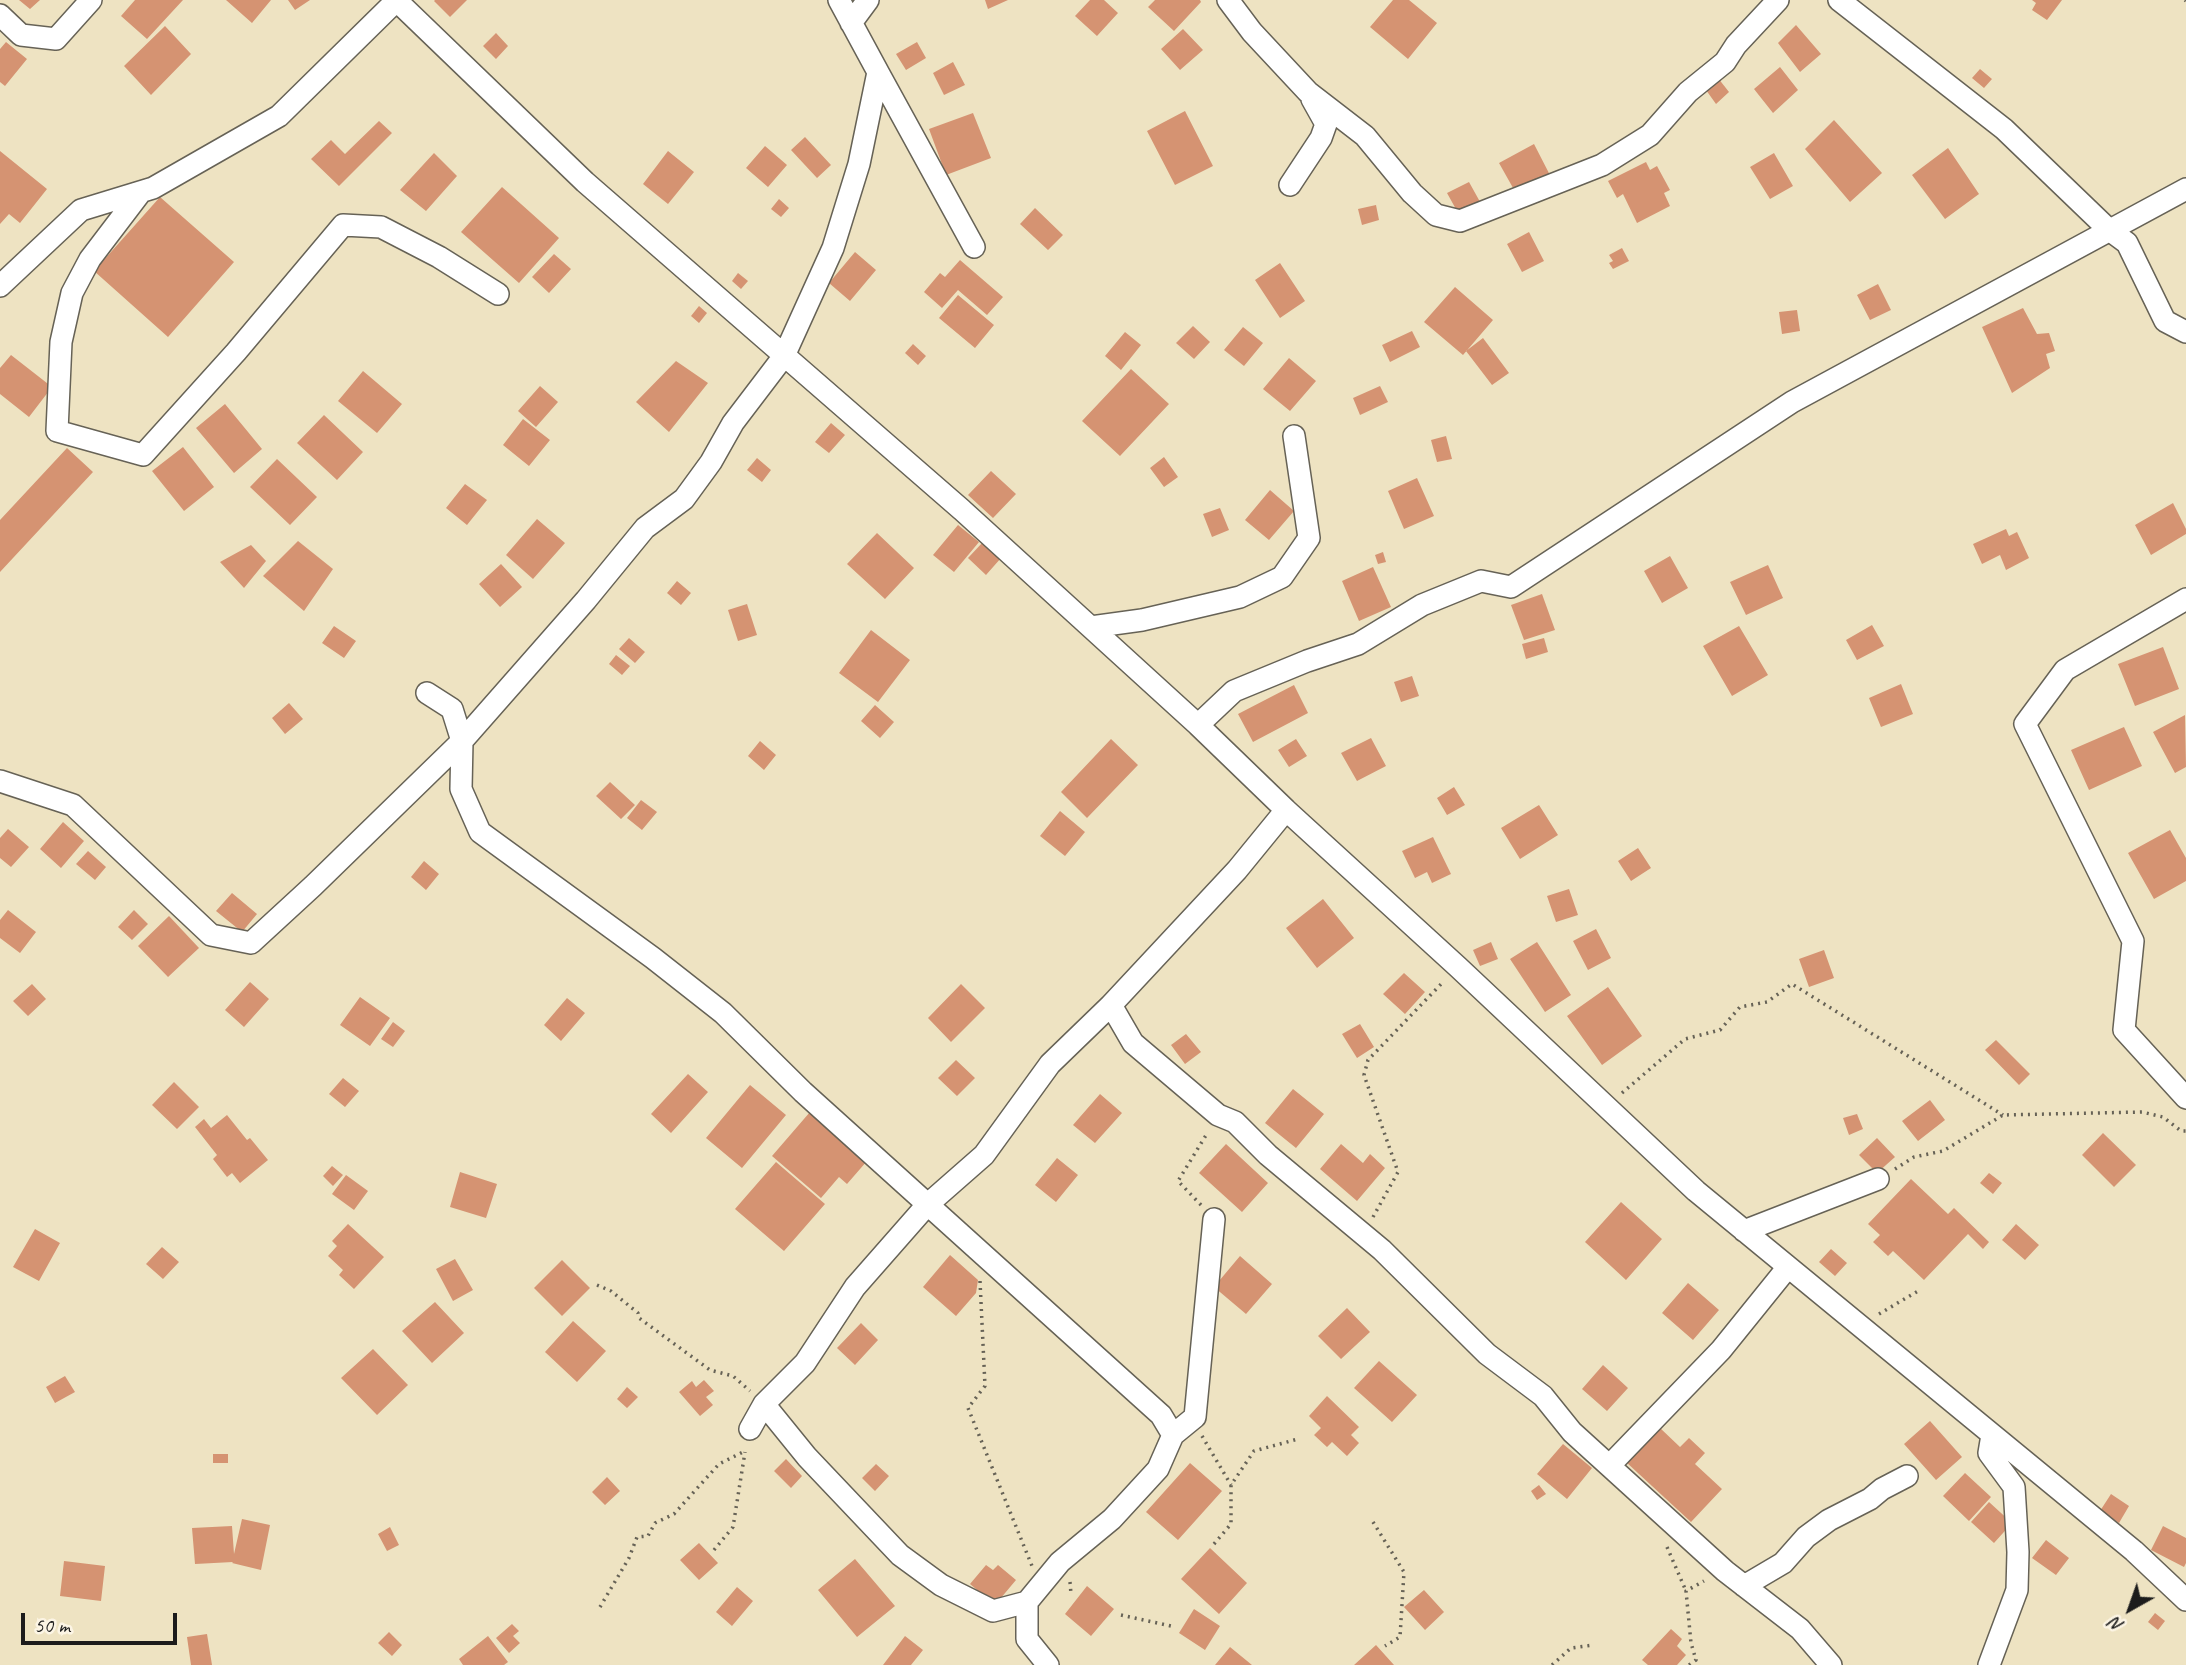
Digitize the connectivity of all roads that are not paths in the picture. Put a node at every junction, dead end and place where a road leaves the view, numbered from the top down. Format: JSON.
{"nodes":[{"id":1,"x":91,"y":0,"type":"edge"},
{"id":2,"x":396,"y":0,"type":"edge"},
{"id":3,"x":839,"y":0,"type":"edge"},
{"id":4,"x":868,"y":0,"type":"edge"},
{"id":5,"x":1228,"y":0,"type":"edge"},
{"id":6,"x":1778,"y":0,"type":"edge"},
{"id":7,"x":1839,"y":0,"type":"edge"},
{"id":8,"x":0,"y":15,"type":"edge"},
{"id":9,"x":851,"y":23,"type":"junction"},
{"id":10,"x":878,"y":72,"type":"junction"},
{"id":11,"x":1308,"y":93,"type":"junction"},
{"id":12,"x":1290,"y":185,"type":"dead end"},
{"id":13,"x":2186,"y":189,"type":"edge"},
{"id":14,"x":141,"y":192,"type":"junction"},
{"id":15,"x":2108,"y":229,"type":"junction"},
{"id":16,"x":974,"y":247,"type":"dead end"},
{"id":17,"x":0,"y":286,"type":"edge"},
{"id":18,"x":498,"y":294,"type":"dead end"},
{"id":19,"x":2186,"y":332,"type":"edge"},
{"id":20,"x":784,"y":356,"type":"junction"},
{"id":21,"x":1294,"y":436,"type":"dead end"},
{"id":22,"x":2186,"y":599,"type":"edge"},
{"id":23,"x":1090,"y":627,"type":"junction"},
{"id":24,"x":427,"y":693,"type":"dead end"},
{"id":25,"x":1198,"y":725,"type":"junction"},
{"id":26,"x":463,"y":741,"type":"junction"},
{"id":27,"x":0,"y":781,"type":"edge"},
{"id":28,"x":1286,"y":810,"type":"junction"},
{"id":29,"x":1111,"y":1005,"type":"junction"},
{"id":30,"x":2186,"y":1098,"type":"edge"},
{"id":31,"x":1878,"y":1179,"type":"road end"},
{"id":32,"x":928,"y":1206,"type":"junction"},
{"id":33,"x":1214,"y":1219,"type":"road end"},
{"id":34,"x":1744,"y":1231,"type":"junction"},
{"id":35,"x":1788,"y":1267,"type":"junction"},
{"id":36,"x":764,"y":1404,"type":"junction"},
{"id":37,"x":750,"y":1429,"type":"road end"},
{"id":38,"x":1173,"y":1435,"type":"junction"},
{"id":39,"x":1992,"y":1435,"type":"junction"},
{"id":40,"x":1610,"y":1465,"type":"junction"},
{"id":41,"x":1907,"y":1476,"type":"dead end"},
{"id":42,"x":1744,"y":1586,"type":"junction"},
{"id":43,"x":2186,"y":1600,"type":"edge"},
{"id":44,"x":1027,"y":1602,"type":"junction"},
{"id":45,"x":1048,"y":1665,"type":"edge"},
{"id":46,"x":1831,"y":1665,"type":"edge"},
{"id":47,"x":1989,"y":1665,"type":"edge"}],
"edges":[{"from":1,"to":8,"type":"street"},
{"from":2,"to":14,"type":"street"},
{"from":2,"to":20,"type":"street"},
{"from":3,"to":9,"type":"street"},
{"from":4,"to":9,"type":"street"},
{"from":5,"to":11,"type":"street"},
{"from":6,"to":11,"type":"street"},
{"from":7,"to":15,"type":"street"},
{"from":9,"to":10,"type":"street"},
{"from":10,"to":16,"type":"street"},
{"from":10,"to":20,"type":"street"},
{"from":11,"to":12,"type":"street"},
{"from":13,"to":15,"type":"street"},
{"from":14,"to":17,"type":"street"},
{"from":14,"to":18,"type":"street"},
{"from":15,"to":19,"type":"street"},
{"from":15,"to":25,"type":"street"},
{"from":20,"to":23,"type":"street"},
{"from":20,"to":26,"type":"street"},
{"from":21,"to":23,"type":"street"},
{"from":22,"to":30,"type":"street"},
{"from":23,"to":25,"type":"street"},
{"from":24,"to":26,"type":"street"},
{"from":25,"to":28,"type":"street"},
{"from":26,"to":27,"type":"street"},
{"from":26,"to":32,"type":"street"},
{"from":28,"to":29,"type":"street"},
{"from":28,"to":34,"type":"street"},
{"from":29,"to":32,"type":"street"},
{"from":29,"to":40,"type":"street"},
{"from":31,"to":34,"type":"street"},
{"from":32,"to":36,"type":"street"},
{"from":32,"to":38,"type":"street"},
{"from":33,"to":38,"type":"street"},
{"from":34,"to":35,"type":"street"},
{"from":35,"to":39,"type":"street"},
{"from":35,"to":40,"type":"street"},
{"from":36,"to":37,"type":"street"},
{"from":36,"to":44,"type":"street"},
{"from":38,"to":44,"type":"street"},
{"from":39,"to":43,"type":"street"},
{"from":39,"to":47,"type":"street"},
{"from":40,"to":42,"type":"street"},
{"from":41,"to":42,"type":"street"},
{"from":42,"to":46,"type":"street"},
{"from":44,"to":45,"type":"street"}]}
